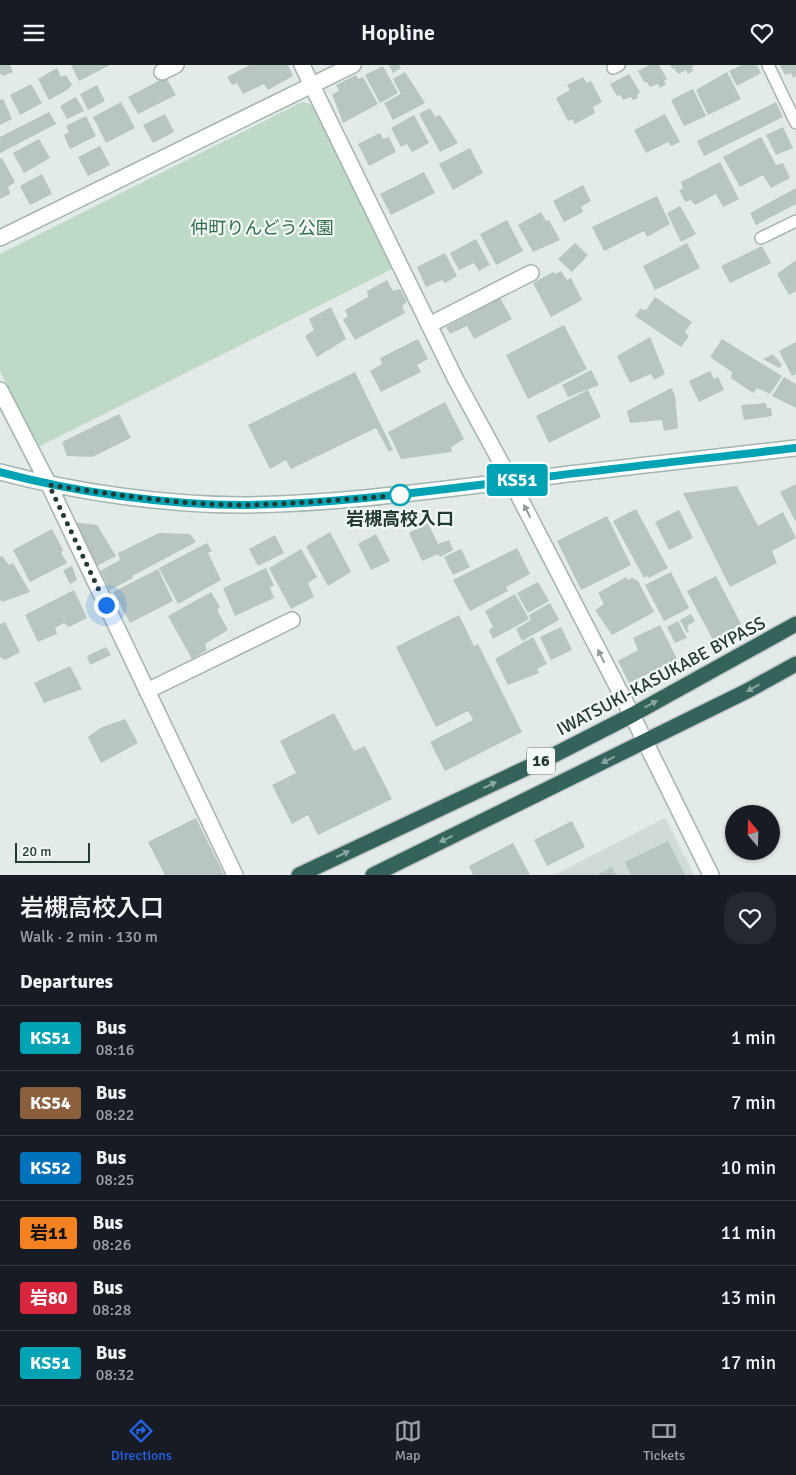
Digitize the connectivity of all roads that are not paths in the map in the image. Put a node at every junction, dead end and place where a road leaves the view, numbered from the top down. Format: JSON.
{"nodes":[{"id":1,"x":302,"y":65,"type":"edge"},
{"id":2,"x":353,"y":65,"type":"edge"},
{"id":3,"x":768,"y":65,"type":"edge"},
{"id":4,"x":310,"y":85,"type":"junction"},
{"id":5,"x":796,"y":123,"type":"edge"},
{"id":6,"x":796,"y":221,"type":"edge"},
{"id":7,"x":0,"y":238,"type":"edge"},
{"id":8,"x":761,"y":238,"type":"dead end"},
{"id":9,"x":531,"y":273,"type":"dead end"},
{"id":10,"x":429,"y":325,"type":"junction"},
{"id":11,"x":0,"y":390,"type":"edge"},
{"id":12,"x":796,"y":448,"type":"edge"},
{"id":13,"x":0,"y":472,"type":"edge"},
{"id":14,"x":511,"y":481,"type":"junction"},
{"id":15,"x":49,"y":485,"type":"junction"},
{"id":16,"x":292,"y":620,"type":"dead end"},
{"id":17,"x":796,"y":624,"type":"edge"},
{"id":18,"x":796,"y":664,"type":"edge"},
{"id":19,"x":147,"y":691,"type":"junction"},
{"id":20,"x":632,"y":715,"type":"junction"},
{"id":21,"x":645,"y":741,"type":"junction"},
{"id":22,"x":235,"y":875,"type":"edge"},
{"id":23,"x":299,"y":875,"type":"edge"},
{"id":24,"x":373,"y":875,"type":"edge"},
{"id":25,"x":711,"y":875,"type":"edge"}],
"edges":[{"from":1,"to":4,"type":"street"},
{"from":2,"to":4,"type":"street"},
{"from":3,"to":5,"type":"lane"},
{"from":4,"to":7,"type":"street"},
{"from":4,"to":10,"type":"street"},
{"from":6,"to":8,"type":"lane"},
{"from":9,"to":10,"type":"street"},
{"from":10,"to":14,"type":"street"},
{"from":11,"to":15,"type":"street"},
{"from":12,"to":14,"type":"street"},
{"from":13,"to":15,"type":"street"},
{"from":14,"to":15,"type":"street"},
{"from":20,"to":14,"type":"street","one_way":true},
{"from":15,"to":19,"type":"street"},
{"from":16,"to":19,"type":"street"},
{"from":20,"to":17,"type":"highway","name":"IWATSUKI-KASUKABE BYPASS","number":"16","one_way":true},
{"from":18,"to":21,"type":"highway","number":"16","one_way":true},
{"from":19,"to":22,"type":"street"},
{"from":20,"to":21,"type":"street"},
{"from":23,"to":20,"type":"highway","name":"IWATSUKI-KASUKABE BYPASS","number":"16","one_way":true},
{"from":21,"to":24,"type":"highway","number":"16","one_way":true},
{"from":21,"to":25,"type":"street"}]}
